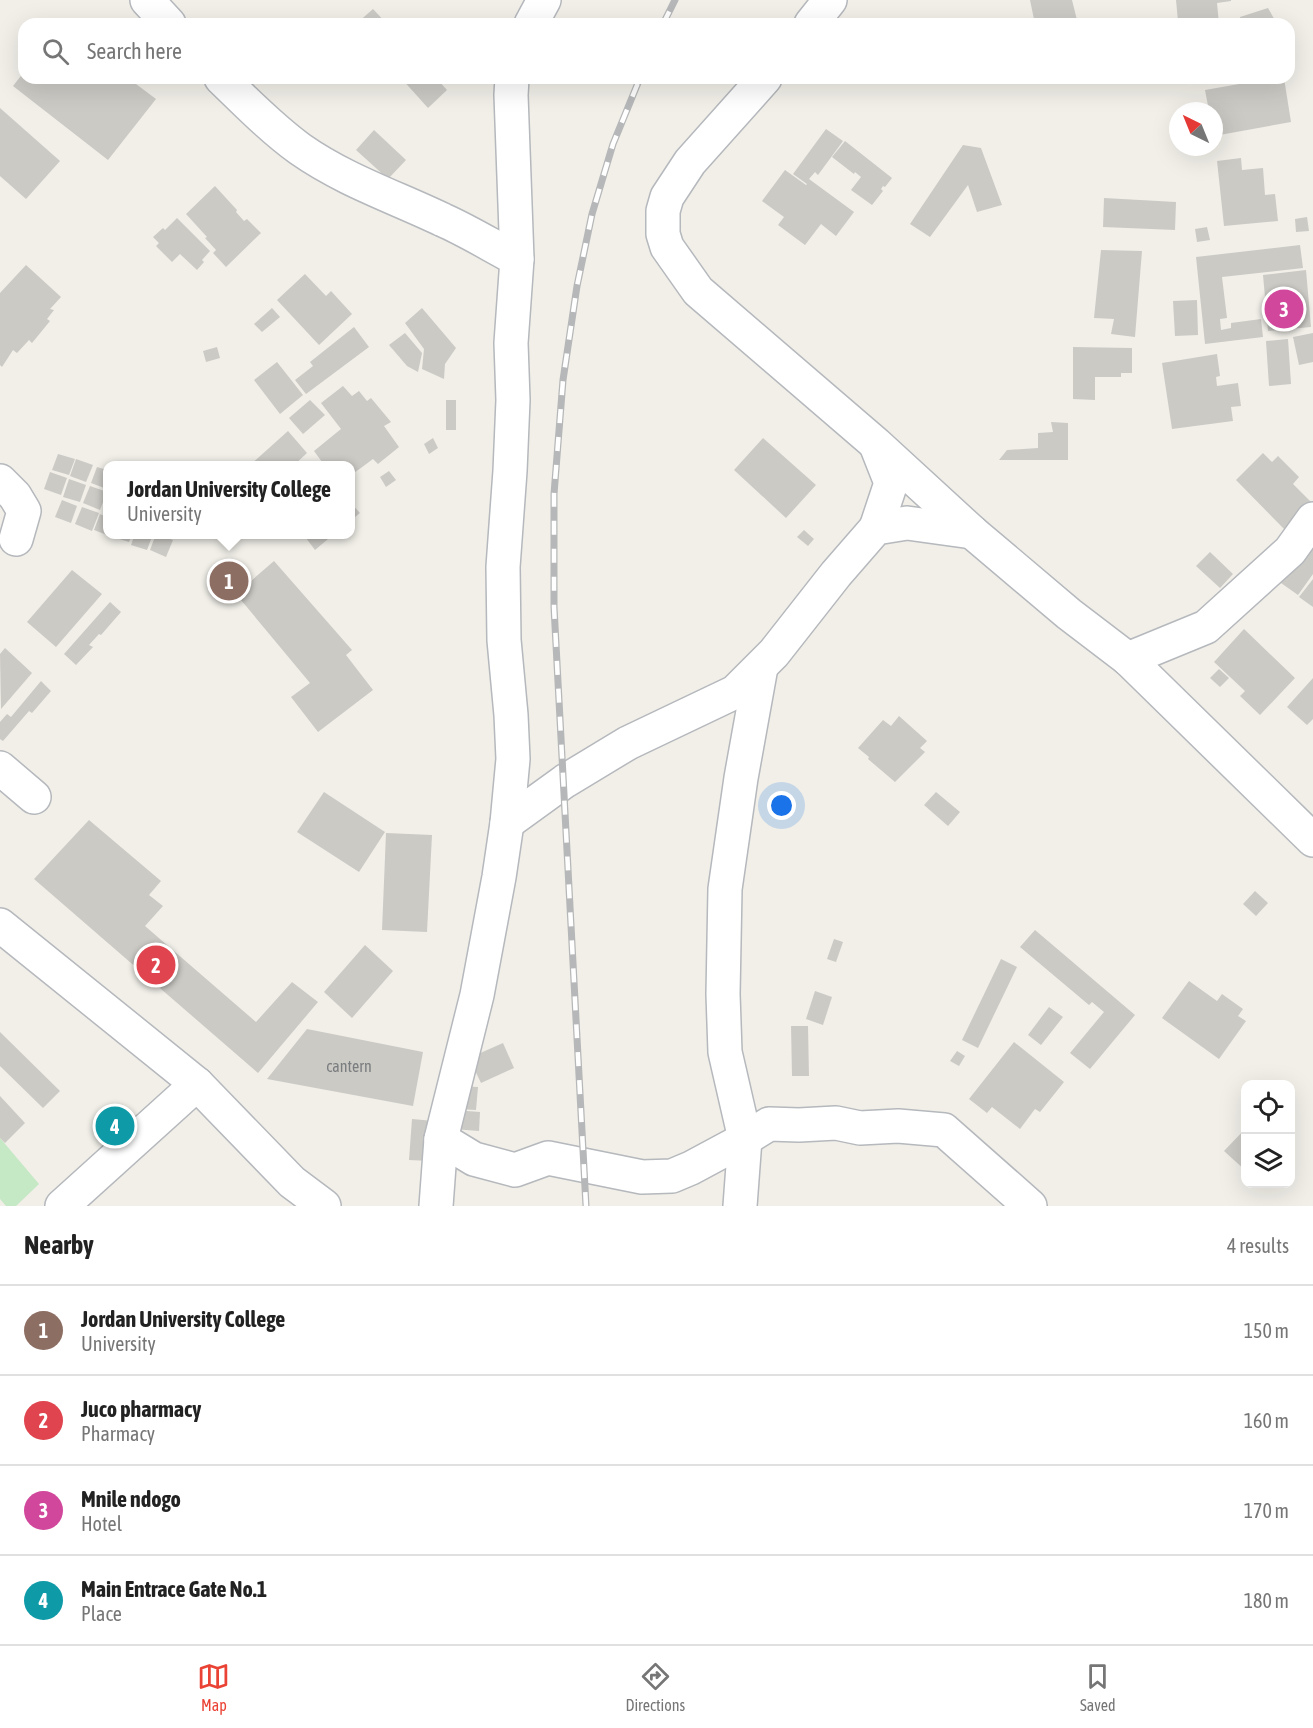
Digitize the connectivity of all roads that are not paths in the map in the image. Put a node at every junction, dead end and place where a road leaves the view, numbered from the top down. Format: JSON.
{"nodes":[{"id":1,"x":147,"y":0,"type":"edge"},
{"id":2,"x":544,"y":0,"type":"edge"},
{"id":3,"x":830,"y":0,"type":"edge"},
{"id":4,"x":164,"y":18,"type":"edge"},
{"id":5,"x":534,"y":18,"type":"edge"},
{"id":6,"x":816,"y":18,"type":"edge"},
{"id":7,"x":227,"y":84,"type":"edge"},
{"id":8,"x":512,"y":84,"type":"edge"},
{"id":9,"x":760,"y":84,"type":"edge"},
{"id":10,"x":516,"y":259,"type":"junction"},
{"id":11,"x":876,"y":444,"type":"junction"},
{"id":12,"x":0,"y":481,"type":"edge"},
{"id":13,"x":1313,"y":519,"type":"edge"},
{"id":14,"x":876,"y":528,"type":"junction"},
{"id":15,"x":972,"y":532,"type":"junction"},
{"id":16,"x":16,"y":539,"type":"dead end"},
{"id":17,"x":1128,"y":659,"type":"junction"},
{"id":18,"x":761,"y":668,"type":"junction"},
{"id":19,"x":0,"y":768,"type":"edge"},
{"id":20,"x":34,"y":797,"type":"dead end"},
{"id":21,"x":507,"y":823,"type":"junction"},
{"id":22,"x":1313,"y":840,"type":"edge"},
{"id":23,"x":0,"y":925,"type":"edge"},
{"id":24,"x":197,"y":1084,"type":"junction"},
{"id":25,"x":441,"y":1139,"type":"junction"},
{"id":26,"x":745,"y":1139,"type":"junction"},
{"id":27,"x":62,"y":1206,"type":"edge"},
{"id":28,"x":324,"y":1206,"type":"edge"},
{"id":29,"x":436,"y":1206,"type":"edge"},
{"id":30,"x":740,"y":1206,"type":"edge"},
{"id":31,"x":1030,"y":1206,"type":"edge"}],
"edges":[{"from":1,"to":4,"type":"street"},
{"from":2,"to":5,"type":"street"},
{"from":3,"to":6,"type":"street"},
{"from":7,"to":10,"type":"street"},
{"from":8,"to":10,"type":"street"},
{"from":9,"to":11,"type":"street"},
{"from":10,"to":21,"type":"street"},
{"from":11,"to":14,"type":"street"},
{"from":11,"to":15,"type":"street"},
{"from":12,"to":16,"type":"street"},
{"from":13,"to":17,"type":"street"},
{"from":14,"to":15,"type":"street"},
{"from":14,"to":18,"type":"street"},
{"from":15,"to":17,"type":"street"},
{"from":17,"to":22,"type":"street"},
{"from":18,"to":21,"type":"street"},
{"from":18,"to":26,"type":"street"},
{"from":19,"to":20,"type":"street"},
{"from":21,"to":25,"type":"street"},
{"from":23,"to":24,"type":"street"},
{"from":24,"to":27,"type":"street"},
{"from":24,"to":28,"type":"street"},
{"from":25,"to":26,"type":"street"},
{"from":25,"to":29,"type":"street"},
{"from":26,"to":30,"type":"street"},
{"from":26,"to":31,"type":"street"}]}
